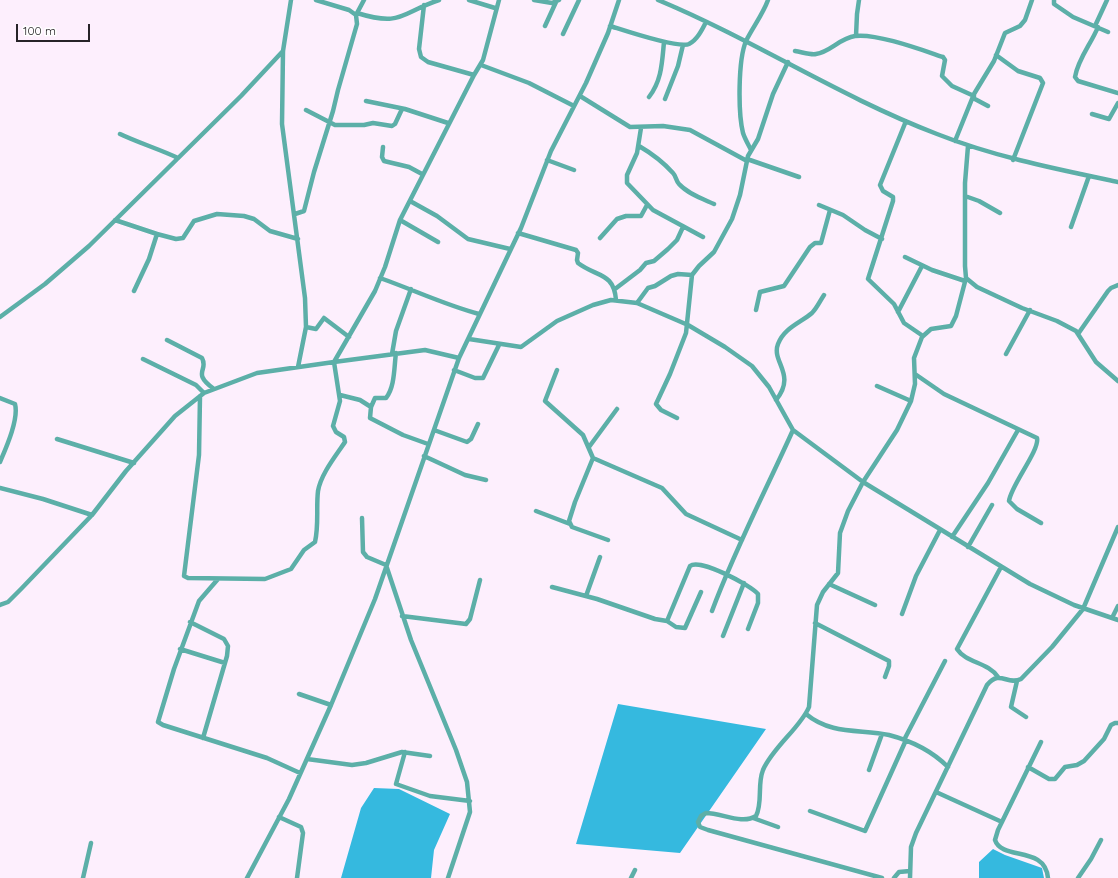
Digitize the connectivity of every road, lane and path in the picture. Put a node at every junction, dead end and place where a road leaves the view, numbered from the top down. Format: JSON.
{"nodes":[{"id":1,"x":291,"y":0,"type":"edge"},
{"id":2,"x":316,"y":0,"type":"edge"},
{"id":3,"x":364,"y":0,"type":"edge"},
{"id":4,"x":439,"y":0,"type":"edge"},
{"id":5,"x":468,"y":0,"type":"edge"},
{"id":6,"x":498,"y":0,"type":"edge"},
{"id":7,"x":537,"y":0,"type":"edge"},
{"id":8,"x":579,"y":0,"type":"edge"},
{"id":9,"x":618,"y":0,"type":"edge"},
{"id":10,"x":658,"y":0,"type":"edge"},
{"id":11,"x":675,"y":0,"type":"edge"},
{"id":12,"x":768,"y":0,"type":"edge"},
{"id":13,"x":860,"y":0,"type":"edge"},
{"id":14,"x":1032,"y":0,"type":"edge"},
{"id":15,"x":1054,"y":0,"type":"edge"},
{"id":16,"x":1106,"y":0,"type":"edge"},
{"id":17,"x":323,"y":1,"type":"edge"},
{"id":18,"x":557,"y":1,"type":"edge"},
{"id":19,"x":424,"y":5,"type":"junction"},
{"id":20,"x":672,"y":6,"type":"junction"},
{"id":21,"x":495,"y":8,"type":"junction"},
{"id":22,"x":357,"y":14,"type":"junction"},
{"id":23,"x":706,"y":22,"type":"junction"},
{"id":24,"x":545,"y":26,"type":"dead end"},
{"id":25,"x":610,"y":26,"type":"junction"},
{"id":26,"x":1096,"y":26,"type":"junction"},
{"id":27,"x":1108,"y":32,"type":"dead end"},
{"id":28,"x":563,"y":34,"type":"dead end"},
{"id":29,"x":856,"y":36,"type":"junction"},
{"id":30,"x":746,"y":41,"type":"junction"},
{"id":31,"x":664,"y":42,"type":"junction"},
{"id":32,"x":683,"y":45,"type":"junction"},
{"id":33,"x":283,"y":51,"type":"junction"},
{"id":34,"x":795,"y":51,"type":"dead end"},
{"id":35,"x":996,"y":55,"type":"junction"},
{"id":36,"x":788,"y":62,"type":"junction"},
{"id":37,"x":480,"y":65,"type":"junction"},
{"id":38,"x":474,"y":74,"type":"junction"},
{"id":39,"x":1118,"y":94,"type":"edge"},
{"id":40,"x":580,"y":96,"type":"junction"},
{"id":41,"x":649,"y":97,"type":"dead end"},
{"id":42,"x":973,"y":97,"type":"junction"},
{"id":43,"x":665,"y":99,"type":"dead end"},
{"id":44,"x":366,"y":101,"type":"dead end"},
{"id":45,"x":1118,"y":103,"type":"edge"},
{"id":46,"x":574,"y":106,"type":"junction"},
{"id":47,"x":988,"y":106,"type":"dead end"},
{"id":48,"x":402,"y":109,"type":"junction"},
{"id":49,"x":306,"y":110,"type":"dead end"},
{"id":50,"x":1092,"y":114,"type":"dead end"},
{"id":51,"x":906,"y":121,"type":"junction"},
{"id":52,"x":329,"y":123,"type":"junction"},
{"id":53,"x":448,"y":123,"type":"junction"},
{"id":54,"x":641,"y":128,"type":"junction"},
{"id":55,"x":120,"y":134,"type":"dead end"},
{"id":56,"x":955,"y":141,"type":"junction"},
{"id":57,"x":639,"y":146,"type":"junction"},
{"id":58,"x":968,"y":146,"type":"junction"},
{"id":59,"x":383,"y":147,"type":"dead end"},
{"id":60,"x":751,"y":150,"type":"junction"},
{"id":61,"x":178,"y":158,"type":"junction"},
{"id":62,"x":547,"y":160,"type":"junction"},
{"id":63,"x":747,"y":160,"type":"junction"},
{"id":64,"x":1013,"y":160,"type":"junction"},
{"id":65,"x":574,"y":170,"type":"dead end"},
{"id":66,"x":422,"y":174,"type":"junction"},
{"id":67,"x":1088,"y":176,"type":"junction"},
{"id":68,"x":799,"y":177,"type":"dead end"},
{"id":69,"x":1118,"y":182,"type":"edge"},
{"id":70,"x":965,"y":196,"type":"junction"},
{"id":71,"x":410,"y":201,"type":"junction"},
{"id":72,"x":714,"y":204,"type":"dead end"},
{"id":73,"x":647,"y":205,"type":"junction"},
{"id":74,"x":820,"y":205,"type":"dead end"},
{"id":75,"x":830,"y":210,"type":"junction"},
{"id":76,"x":1000,"y":213,"type":"dead end"},
{"id":77,"x":295,"y":214,"type":"junction"},
{"id":78,"x":115,"y":220,"type":"junction"},
{"id":79,"x":400,"y":220,"type":"junction"},
{"id":80,"x":682,"y":227,"type":"junction"},
{"id":81,"x":1071,"y":227,"type":"dead end"},
{"id":82,"x":518,"y":233,"type":"junction"},
{"id":83,"x":157,"y":234,"type":"junction"},
{"id":84,"x":703,"y":236,"type":"dead end"},
{"id":85,"x":600,"y":238,"type":"dead end"},
{"id":86,"x":298,"y":239,"type":"junction"},
{"id":87,"x":882,"y":239,"type":"junction"},
{"id":88,"x":438,"y":242,"type":"dead end"},
{"id":89,"x":510,"y":249,"type":"junction"},
{"id":90,"x":905,"y":257,"type":"dead end"},
{"id":91,"x":922,"y":266,"type":"junction"},
{"id":92,"x":692,"y":276,"type":"junction"},
{"id":93,"x":380,"y":278,"type":"junction"},
{"id":94,"x":966,"y":280,"type":"junction"},
{"id":95,"x":1118,"y":285,"type":"edge"},
{"id":96,"x":411,"y":289,"type":"junction"},
{"id":97,"x":615,"y":289,"type":"junction"},
{"id":98,"x":134,"y":291,"type":"dead end"},
{"id":99,"x":824,"y":295,"type":"dead end"},
{"id":100,"x":616,"y":300,"type":"junction"},
{"id":101,"x":637,"y":303,"type":"junction"},
{"id":102,"x":756,"y":310,"type":"dead end"},
{"id":103,"x":1030,"y":310,"type":"junction"},
{"id":104,"x":898,"y":312,"type":"junction"},
{"id":105,"x":479,"y":314,"type":"junction"},
{"id":106,"x":0,"y":317,"type":"edge"},
{"id":107,"x":688,"y":325,"type":"junction"},
{"id":108,"x":306,"y":328,"type":"junction"},
{"id":109,"x":1078,"y":334,"type":"junction"},
{"id":110,"x":923,"y":336,"type":"junction"},
{"id":111,"x":349,"y":337,"type":"junction"},
{"id":112,"x":469,"y":339,"type":"junction"},
{"id":113,"x":167,"y":340,"type":"dead end"},
{"id":114,"x":499,"y":345,"type":"junction"},
{"id":115,"x":394,"y":354,"type":"junction"},
{"id":116,"x":1006,"y":354,"type":"dead end"},
{"id":117,"x":459,"y":358,"type":"junction"},
{"id":118,"x":143,"y":359,"type":"dead end"},
{"id":119,"x":334,"y":362,"type":"junction"},
{"id":120,"x":298,"y":367,"type":"junction"},
{"id":121,"x":454,"y":370,"type":"junction"},
{"id":122,"x":557,"y":370,"type":"dead end"},
{"id":123,"x":915,"y":374,"type":"junction"},
{"id":124,"x":1118,"y":381,"type":"edge"},
{"id":125,"x":877,"y":386,"type":"dead end"},
{"id":126,"x":214,"y":389,"type":"junction"},
{"id":127,"x":202,"y":394,"type":"junction"},
{"id":128,"x":340,"y":395,"type":"junction"},
{"id":129,"x":0,"y":398,"type":"edge"},
{"id":130,"x":776,"y":400,"type":"junction"},
{"id":131,"x":911,"y":401,"type":"junction"},
{"id":132,"x":371,"y":406,"type":"junction"},
{"id":133,"x":617,"y":409,"type":"dead end"},
{"id":134,"x":677,"y":418,"type":"dead end"},
{"id":135,"x":478,"y":424,"type":"dead end"},
{"id":136,"x":434,"y":430,"type":"junction"},
{"id":137,"x":793,"y":430,"type":"junction"},
{"id":138,"x":1018,"y":430,"type":"junction"},
{"id":139,"x":57,"y":440,"type":"dead end"},
{"id":140,"x":428,"y":444,"type":"junction"},
{"id":141,"x":589,"y":447,"type":"junction"},
{"id":142,"x":424,"y":456,"type":"junction"},
{"id":143,"x":593,"y":458,"type":"junction"},
{"id":144,"x":0,"y":462,"type":"edge"},
{"id":145,"x":134,"y":463,"type":"junction"},
{"id":146,"x":486,"y":480,"type":"dead end"},
{"id":147,"x":863,"y":482,"type":"junction"},
{"id":148,"x":0,"y":488,"type":"edge"},
{"id":149,"x":992,"y":505,"type":"dead end"},
{"id":150,"x":536,"y":511,"type":"dead end"},
{"id":151,"x":92,"y":515,"type":"junction"},
{"id":152,"x":362,"y":518,"type":"dead end"},
{"id":153,"x":1041,"y":523,"type":"dead end"},
{"id":154,"x":570,"y":524,"type":"junction"},
{"id":155,"x":1118,"y":527,"type":"edge"},
{"id":156,"x":940,"y":530,"type":"junction"},
{"id":157,"x":952,"y":537,"type":"junction"},
{"id":158,"x":608,"y":540,"type":"dead end"},
{"id":159,"x":742,"y":540,"type":"junction"},
{"id":160,"x":968,"y":546,"type":"junction"},
{"id":161,"x":600,"y":557,"type":"dead end"},
{"id":162,"x":386,"y":565,"type":"junction"},
{"id":163,"x":1001,"y":567,"type":"junction"},
{"id":164,"x":726,"y":574,"type":"junction"},
{"id":165,"x":218,"y":579,"type":"junction"},
{"id":166,"x":480,"y":580,"type":"dead end"},
{"id":167,"x":744,"y":584,"type":"junction"},
{"id":168,"x":829,"y":584,"type":"junction"},
{"id":169,"x":552,"y":587,"type":"dead end"},
{"id":170,"x":701,"y":592,"type":"dead end"},
{"id":171,"x":586,"y":596,"type":"junction"},
{"id":172,"x":0,"y":605,"type":"edge"},
{"id":173,"x":875,"y":605,"type":"dead end"},
{"id":174,"x":1118,"y":606,"type":"edge"},
{"id":175,"x":1083,"y":608,"type":"junction"},
{"id":176,"x":712,"y":611,"type":"dead end"},
{"id":177,"x":902,"y":614,"type":"dead end"},
{"id":178,"x":402,"y":616,"type":"junction"},
{"id":179,"x":1112,"y":618,"type":"junction"},
{"id":180,"x":1118,"y":620,"type":"edge"},
{"id":181,"x":667,"y":621,"type":"junction"},
{"id":182,"x":190,"y":622,"type":"junction"},
{"id":183,"x":815,"y":623,"type":"junction"},
{"id":184,"x":748,"y":629,"type":"dead end"},
{"id":185,"x":723,"y":636,"type":"dead end"},
{"id":186,"x":180,"y":649,"type":"junction"},
{"id":187,"x":945,"y":661,"type":"dead end"},
{"id":188,"x":225,"y":663,"type":"junction"},
{"id":189,"x":885,"y":677,"type":"dead end"},
{"id":190,"x":998,"y":677,"type":"junction"},
{"id":191,"x":1017,"y":681,"type":"junction"},
{"id":192,"x":299,"y":694,"type":"dead end"},
{"id":193,"x":331,"y":705,"type":"junction"},
{"id":194,"x":806,"y":715,"type":"junction"},
{"id":195,"x":1026,"y":717,"type":"dead end"},
{"id":196,"x":1118,"y":724,"type":"edge"},
{"id":197,"x":882,"y":734,"type":"junction"},
{"id":198,"x":203,"y":738,"type":"junction"},
{"id":199,"x":905,"y":740,"type":"junction"},
{"id":200,"x":1040,"y":742,"type":"dead end"},
{"id":201,"x":405,"y":752,"type":"junction"},
{"id":202,"x":430,"y":756,"type":"dead end"},
{"id":203,"x":307,"y":759,"type":"junction"},
{"id":204,"x":948,"y":767,"type":"junction"},
{"id":205,"x":1028,"y":767,"type":"junction"},
{"id":206,"x":869,"y":770,"type":"dead end"},
{"id":207,"x":300,"y":773,"type":"junction"},
{"id":208,"x":936,"y":792,"type":"junction"},
{"id":209,"x":470,"y":801,"type":"junction"},
{"id":210,"x":810,"y":811,"type":"dead end"},
{"id":211,"x":279,"y":817,"type":"junction"},
{"id":212,"x":753,"y":818,"type":"junction"},
{"id":213,"x":1002,"y":822,"type":"junction"},
{"id":214,"x":778,"y":827,"type":"dead end"},
{"id":215,"x":1100,"y":840,"type":"dead end"},
{"id":216,"x":91,"y":843,"type":"dead end"},
{"id":217,"x":635,"y":870,"type":"dead end"},
{"id":218,"x":910,"y":871,"type":"junction"},
{"id":219,"x":83,"y":878,"type":"edge"},
{"id":220,"x":248,"y":878,"type":"edge"},
{"id":221,"x":297,"y":878,"type":"edge"},
{"id":222,"x":448,"y":878,"type":"edge"},
{"id":223,"x":631,"y":878,"type":"edge"},
{"id":224,"x":882,"y":878,"type":"edge"},
{"id":225,"x":894,"y":878,"type":"edge"},
{"id":226,"x":910,"y":878,"type":"edge"},
{"id":227,"x":1048,"y":878,"type":"edge"},
{"id":228,"x":1078,"y":878,"type":"edge"}],
"edges":[{"from":1,"to":33,"type":"street"},
{"from":2,"to":17,"type":"street"},
{"from":3,"to":22,"type":"street"},
{"from":4,"to":19,"type":"street"},
{"from":5,"to":21,"type":"street"},
{"from":6,"to":21,"type":"street"},
{"from":7,"to":18,"type":"street"},
{"from":8,"to":28,"type":"street"},
{"from":9,"to":25,"type":"street"},
{"from":10,"to":20,"type":"street"},
{"from":11,"to":20,"type":"street"},
{"from":12,"to":30,"type":"street"},
{"from":13,"to":29,"type":"street"},
{"from":14,"to":35,"type":"street"},
{"from":15,"to":26,"type":"street"},
{"from":16,"to":26,"type":"street"},
{"from":17,"to":22,"type":"street"},
{"from":18,"to":24,"type":"street"},
{"from":19,"to":22,"type":"street"},
{"from":19,"to":38,"type":"street"},
{"from":20,"to":23,"type":"street"},
{"from":21,"to":37,"type":"street"},
{"from":22,"to":52,"type":"street"},
{"from":23,"to":30,"type":"street"},
{"from":23,"to":32,"type":"street"},
{"from":25,"to":31,"type":"street"},
{"from":25,"to":40,"type":"street"},
{"from":26,"to":27,"type":"street"},
{"from":26,"to":39,"type":"street"},
{"from":29,"to":34,"type":"street"},
{"from":29,"to":42,"type":"street"},
{"from":30,"to":36,"type":"street"},
{"from":30,"to":60,"type":"street"},
{"from":31,"to":32,"type":"street"},
{"from":31,"to":41,"type":"street"},
{"from":32,"to":43,"type":"street"},
{"from":33,"to":61,"type":"street"},
{"from":33,"to":77,"type":"street"},
{"from":35,"to":42,"type":"street"},
{"from":35,"to":64,"type":"street"},
{"from":36,"to":51,"type":"street"},
{"from":36,"to":60,"type":"street"},
{"from":37,"to":38,"type":"street"},
{"from":37,"to":46,"type":"street"},
{"from":38,"to":53,"type":"street"},
{"from":40,"to":46,"type":"street"},
{"from":40,"to":54,"type":"street"},
{"from":42,"to":47,"type":"street"},
{"from":42,"to":56,"type":"street"},
{"from":44,"to":48,"type":"street"},
{"from":45,"to":50,"type":"street"},
{"from":46,"to":62,"type":"street"},
{"from":48,"to":52,"type":"street"},
{"from":48,"to":53,"type":"street"},
{"from":49,"to":52,"type":"street"},
{"from":51,"to":56,"type":"street"},
{"from":51,"to":87,"type":"street"},
{"from":52,"to":77,"type":"street"},
{"from":53,"to":66,"type":"street"},
{"from":54,"to":57,"type":"street"},
{"from":54,"to":63,"type":"street"},
{"from":55,"to":61,"type":"street"},
{"from":56,"to":58,"type":"street"},
{"from":57,"to":72,"type":"street"},
{"from":57,"to":73,"type":"street"},
{"from":58,"to":64,"type":"street"},
{"from":58,"to":70,"type":"street"},
{"from":59,"to":66,"type":"street"},
{"from":60,"to":63,"type":"street"},
{"from":61,"to":78,"type":"street"},
{"from":62,"to":65,"type":"street"},
{"from":62,"to":82,"type":"street"},
{"from":63,"to":68,"type":"street"},
{"from":63,"to":92,"type":"street"},
{"from":64,"to":67,"type":"street"},
{"from":66,"to":71,"type":"street"},
{"from":67,"to":69,"type":"street"},
{"from":67,"to":81,"type":"street"},
{"from":70,"to":76,"type":"street"},
{"from":70,"to":94,"type":"street"},
{"from":71,"to":79,"type":"street"},
{"from":71,"to":89,"type":"street"},
{"from":73,"to":80,"type":"street"},
{"from":73,"to":85,"type":"street"},
{"from":74,"to":75,"type":"street"},
{"from":75,"to":87,"type":"street"},
{"from":75,"to":102,"type":"street"},
{"from":77,"to":86,"type":"street"},
{"from":78,"to":83,"type":"street"},
{"from":78,"to":106,"type":"street"},
{"from":79,"to":88,"type":"street"},
{"from":79,"to":93,"type":"street"},
{"from":80,"to":84,"type":"street"},
{"from":80,"to":97,"type":"street"},
{"from":82,"to":89,"type":"street"},
{"from":82,"to":97,"type":"street"},
{"from":83,"to":86,"type":"street"},
{"from":83,"to":98,"type":"street"},
{"from":86,"to":108,"type":"street"},
{"from":87,"to":104,"type":"street"},
{"from":89,"to":105,"type":"street"},
{"from":90,"to":91,"type":"street"},
{"from":91,"to":94,"type":"street"},
{"from":91,"to":104,"type":"street"},
{"from":92,"to":101,"type":"street"},
{"from":92,"to":107,"type":"street"},
{"from":93,"to":96,"type":"street"},
{"from":93,"to":111,"type":"street"},
{"from":94,"to":103,"type":"street"},
{"from":94,"to":110,"type":"street"},
{"from":95,"to":109,"type":"street"},
{"from":96,"to":105,"type":"street"},
{"from":96,"to":115,"type":"street"},
{"from":97,"to":100,"type":"street"},
{"from":99,"to":130,"type":"street"},
{"from":100,"to":101,"type":"street"},
{"from":100,"to":114,"type":"street"},
{"from":101,"to":107,"type":"street"},
{"from":103,"to":109,"type":"street"},
{"from":103,"to":116,"type":"street"},
{"from":104,"to":110,"type":"street"},
{"from":105,"to":112,"type":"street"},
{"from":107,"to":130,"type":"street"},
{"from":107,"to":134,"type":"street"},
{"from":108,"to":111,"type":"street"},
{"from":108,"to":120,"type":"street"},
{"from":109,"to":124,"type":"street"},
{"from":110,"to":123,"type":"street"},
{"from":111,"to":119,"type":"street"},
{"from":112,"to":114,"type":"street"},
{"from":112,"to":117,"type":"street"},
{"from":113,"to":126,"type":"street"},
{"from":114,"to":121,"type":"street"},
{"from":115,"to":117,"type":"street"},
{"from":115,"to":119,"type":"street"},
{"from":115,"to":132,"type":"street"},
{"from":117,"to":121,"type":"street"},
{"from":118,"to":127,"type":"street"},
{"from":119,"to":120,"type":"street"},
{"from":119,"to":128,"type":"street"},
{"from":120,"to":126,"type":"street"},
{"from":121,"to":136,"type":"street"},
{"from":122,"to":141,"type":"street"},
{"from":123,"to":131,"type":"street"},
{"from":123,"to":138,"type":"street"},
{"from":125,"to":131,"type":"street"},
{"from":126,"to":127,"type":"street"},
{"from":127,"to":145,"type":"street"},
{"from":127,"to":165,"type":"street"},
{"from":128,"to":132,"type":"street"},
{"from":128,"to":165,"type":"street"},
{"from":129,"to":144,"type":"street"},
{"from":130,"to":137,"type":"street"},
{"from":131,"to":147,"type":"street"},
{"from":132,"to":140,"type":"street"},
{"from":133,"to":141,"type":"street"},
{"from":135,"to":136,"type":"street"},
{"from":136,"to":140,"type":"street"},
{"from":137,"to":147,"type":"street"},
{"from":137,"to":159,"type":"street"},
{"from":138,"to":153,"type":"street"},
{"from":138,"to":157,"type":"street"},
{"from":139,"to":145,"type":"street"},
{"from":140,"to":142,"type":"street"},
{"from":141,"to":143,"type":"street"},
{"from":142,"to":146,"type":"street"},
{"from":142,"to":162,"type":"street"},
{"from":143,"to":154,"type":"street"},
{"from":143,"to":159,"type":"street"},
{"from":145,"to":151,"type":"street"},
{"from":147,"to":156,"type":"street"},
{"from":147,"to":168,"type":"street"},
{"from":148,"to":151,"type":"street"},
{"from":149,"to":160,"type":"street"},
{"from":150,"to":154,"type":"street"},
{"from":151,"to":172,"type":"street"},
{"from":152,"to":162,"type":"street"},
{"from":154,"to":158,"type":"street"},
{"from":155,"to":175,"type":"street"},
{"from":156,"to":157,"type":"street"},
{"from":156,"to":177,"type":"street"},
{"from":157,"to":160,"type":"street"},
{"from":159,"to":164,"type":"street"},
{"from":160,"to":163,"type":"street"},
{"from":161,"to":171,"type":"street"},
{"from":162,"to":178,"type":"street"},
{"from":162,"to":193,"type":"street"},
{"from":163,"to":175,"type":"street"},
{"from":163,"to":190,"type":"street"},
{"from":164,"to":167,"type":"street"},
{"from":164,"to":176,"type":"street"},
{"from":164,"to":181,"type":"street"},
{"from":165,"to":182,"type":"street"},
{"from":166,"to":178,"type":"street"},
{"from":167,"to":184,"type":"street"},
{"from":167,"to":185,"type":"street"},
{"from":168,"to":173,"type":"street"},
{"from":168,"to":183,"type":"street"},
{"from":169,"to":171,"type":"street"},
{"from":170,"to":181,"type":"street"},
{"from":171,"to":181,"type":"street"},
{"from":174,"to":179,"type":"street"},
{"from":175,"to":179,"type":"street"},
{"from":175,"to":191,"type":"street"},
{"from":178,"to":209,"type":"street"},
{"from":179,"to":180,"type":"street"},
{"from":182,"to":186,"type":"street"},
{"from":182,"to":188,"type":"street"},
{"from":183,"to":189,"type":"street"},
{"from":183,"to":194,"type":"street"},
{"from":186,"to":188,"type":"street"},
{"from":186,"to":198,"type":"street"},
{"from":187,"to":199,"type":"street"},
{"from":188,"to":198,"type":"street"},
{"from":190,"to":191,"type":"street"},
{"from":190,"to":204,"type":"street"},
{"from":191,"to":195,"type":"street"},
{"from":192,"to":193,"type":"street"},
{"from":193,"to":203,"type":"street"},
{"from":194,"to":197,"type":"street"},
{"from":194,"to":212,"type":"street"},
{"from":196,"to":205,"type":"street"},
{"from":197,"to":199,"type":"street"},
{"from":197,"to":206,"type":"street"},
{"from":198,"to":207,"type":"street"},
{"from":199,"to":204,"type":"street"},
{"from":199,"to":210,"type":"street"},
{"from":200,"to":205,"type":"street"},
{"from":201,"to":202,"type":"street"},
{"from":201,"to":203,"type":"street"},
{"from":201,"to":209,"type":"street"},
{"from":203,"to":207,"type":"street"},
{"from":204,"to":208,"type":"street"},
{"from":205,"to":213,"type":"street"},
{"from":207,"to":211,"type":"street"},
{"from":208,"to":213,"type":"street"},
{"from":208,"to":218,"type":"street"},
{"from":209,"to":222,"type":"street"},
{"from":211,"to":220,"type":"street"},
{"from":211,"to":221,"type":"street"},
{"from":212,"to":214,"type":"street"},
{"from":212,"to":224,"type":"street"},
{"from":213,"to":227,"type":"street"},
{"from":215,"to":228,"type":"street"},
{"from":216,"to":219,"type":"street"},
{"from":217,"to":223,"type":"street"},
{"from":218,"to":225,"type":"street"},
{"from":218,"to":226,"type":"street"}]}
